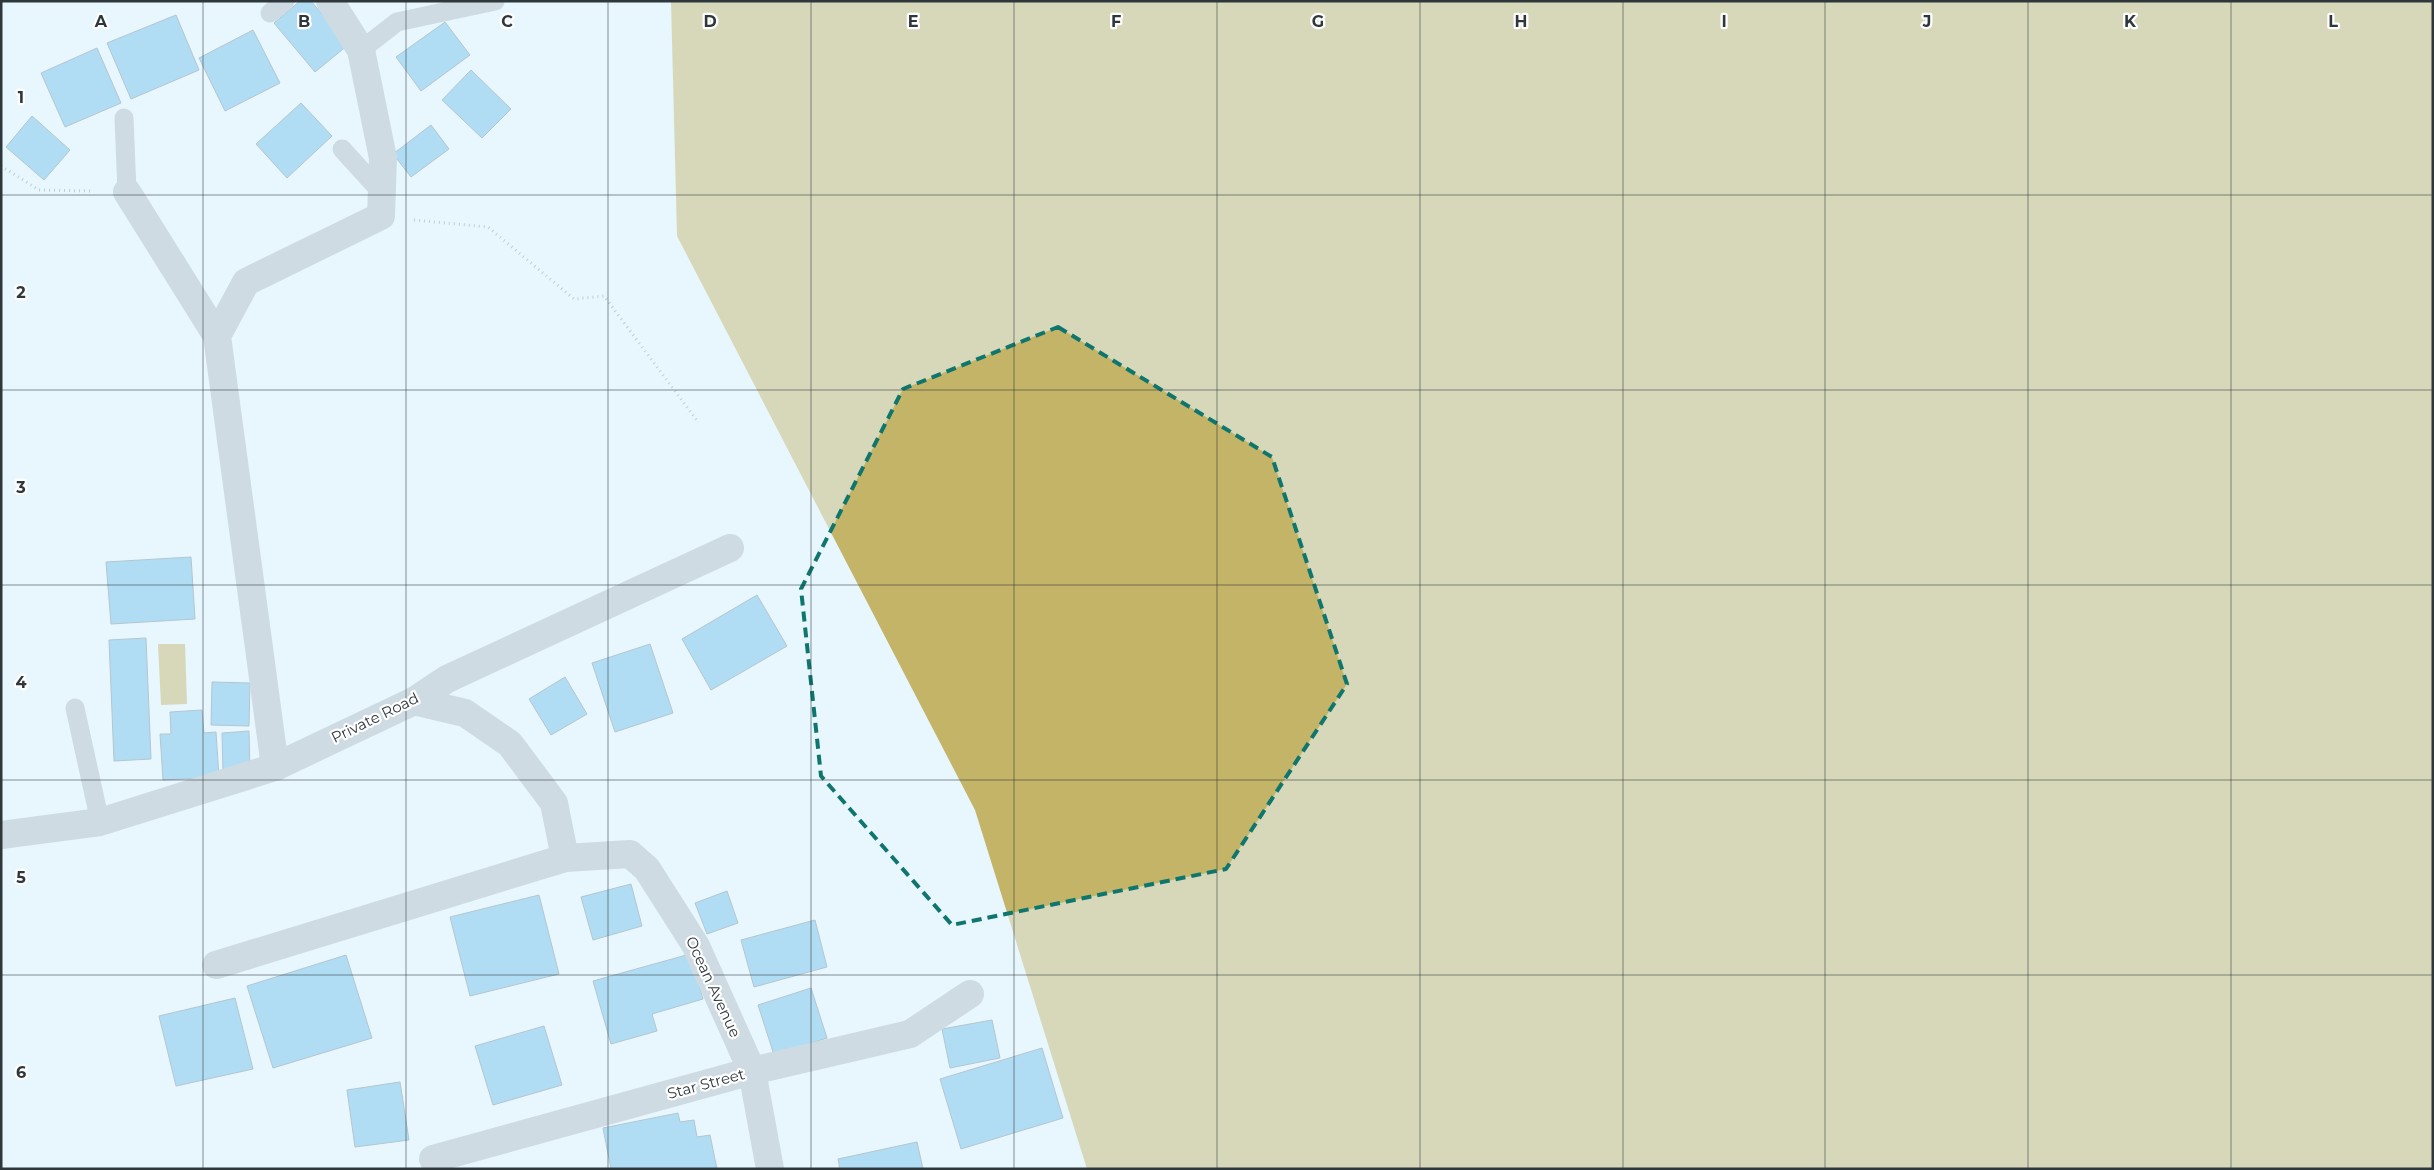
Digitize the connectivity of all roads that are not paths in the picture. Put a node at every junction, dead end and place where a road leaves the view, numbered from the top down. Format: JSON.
{"nodes":[{"id":1,"x":330,"y":1,"type":"edge"},
{"id":2,"x":495,"y":1,"type":"edge"},
{"id":3,"x":361,"y":50,"type":"junction"},
{"id":4,"x":124,"y":118,"type":"dead end"},
{"id":5,"x":342,"y":148,"type":"dead end"},
{"id":6,"x":127,"y":192,"type":"joint"},
{"id":7,"x":382,"y":204,"type":"junction"},
{"id":8,"x":216,"y":336,"type":"junction"},
{"id":9,"x":730,"y":548,"type":"dead end"},
{"id":10,"x":414,"y":701,"type":"junction"},
{"id":11,"x":75,"y":708,"type":"dead end"},
{"id":12,"x":275,"y":767,"type":"junction"},
{"id":13,"x":100,"y":822,"type":"junction"},
{"id":14,"x":1,"y":835,"type":"edge"},
{"id":15,"x":565,"y":858,"type":"junction"},
{"id":16,"x":216,"y":965,"type":"dead end"},
{"id":17,"x":970,"y":994,"type":"dead end"},
{"id":18,"x":752,"y":1072,"type":"junction"},
{"id":19,"x":433,"y":1159,"type":"dead end"},
{"id":20,"x":770,"y":1169,"type":"edge"}],
"edges":[{"from":1,"to":3,"type":"street"},
{"from":2,"to":3,"type":"lane"},
{"from":3,"to":7,"type":"street"},
{"from":4,"to":6,"type":"lane"},
{"from":5,"to":7,"type":"lane"},
{"from":6,"to":8,"type":"street"},
{"from":7,"to":8,"type":"street"},
{"from":8,"to":12,"type":"street"},
{"from":9,"to":10,"type":"street","name":"Private Road"},
{"from":10,"to":12,"type":"street","name":"Private Road"},
{"from":10,"to":15,"type":"street"},
{"from":11,"to":13,"type":"lane"},
{"from":12,"to":13,"type":"street","name":"Private Road"},
{"from":13,"to":14,"type":"street","name":"Private Road"},
{"from":15,"to":16,"type":"street","name":"Ocean Avenue"},
{"from":15,"to":18,"type":"street","name":"Ocean Avenue"},
{"from":17,"to":18,"type":"street","name":"Star Street"},
{"from":18,"to":19,"type":"street","name":"Star Street"},
{"from":18,"to":20,"type":"street","name":"Ocean Avenue"}]}
